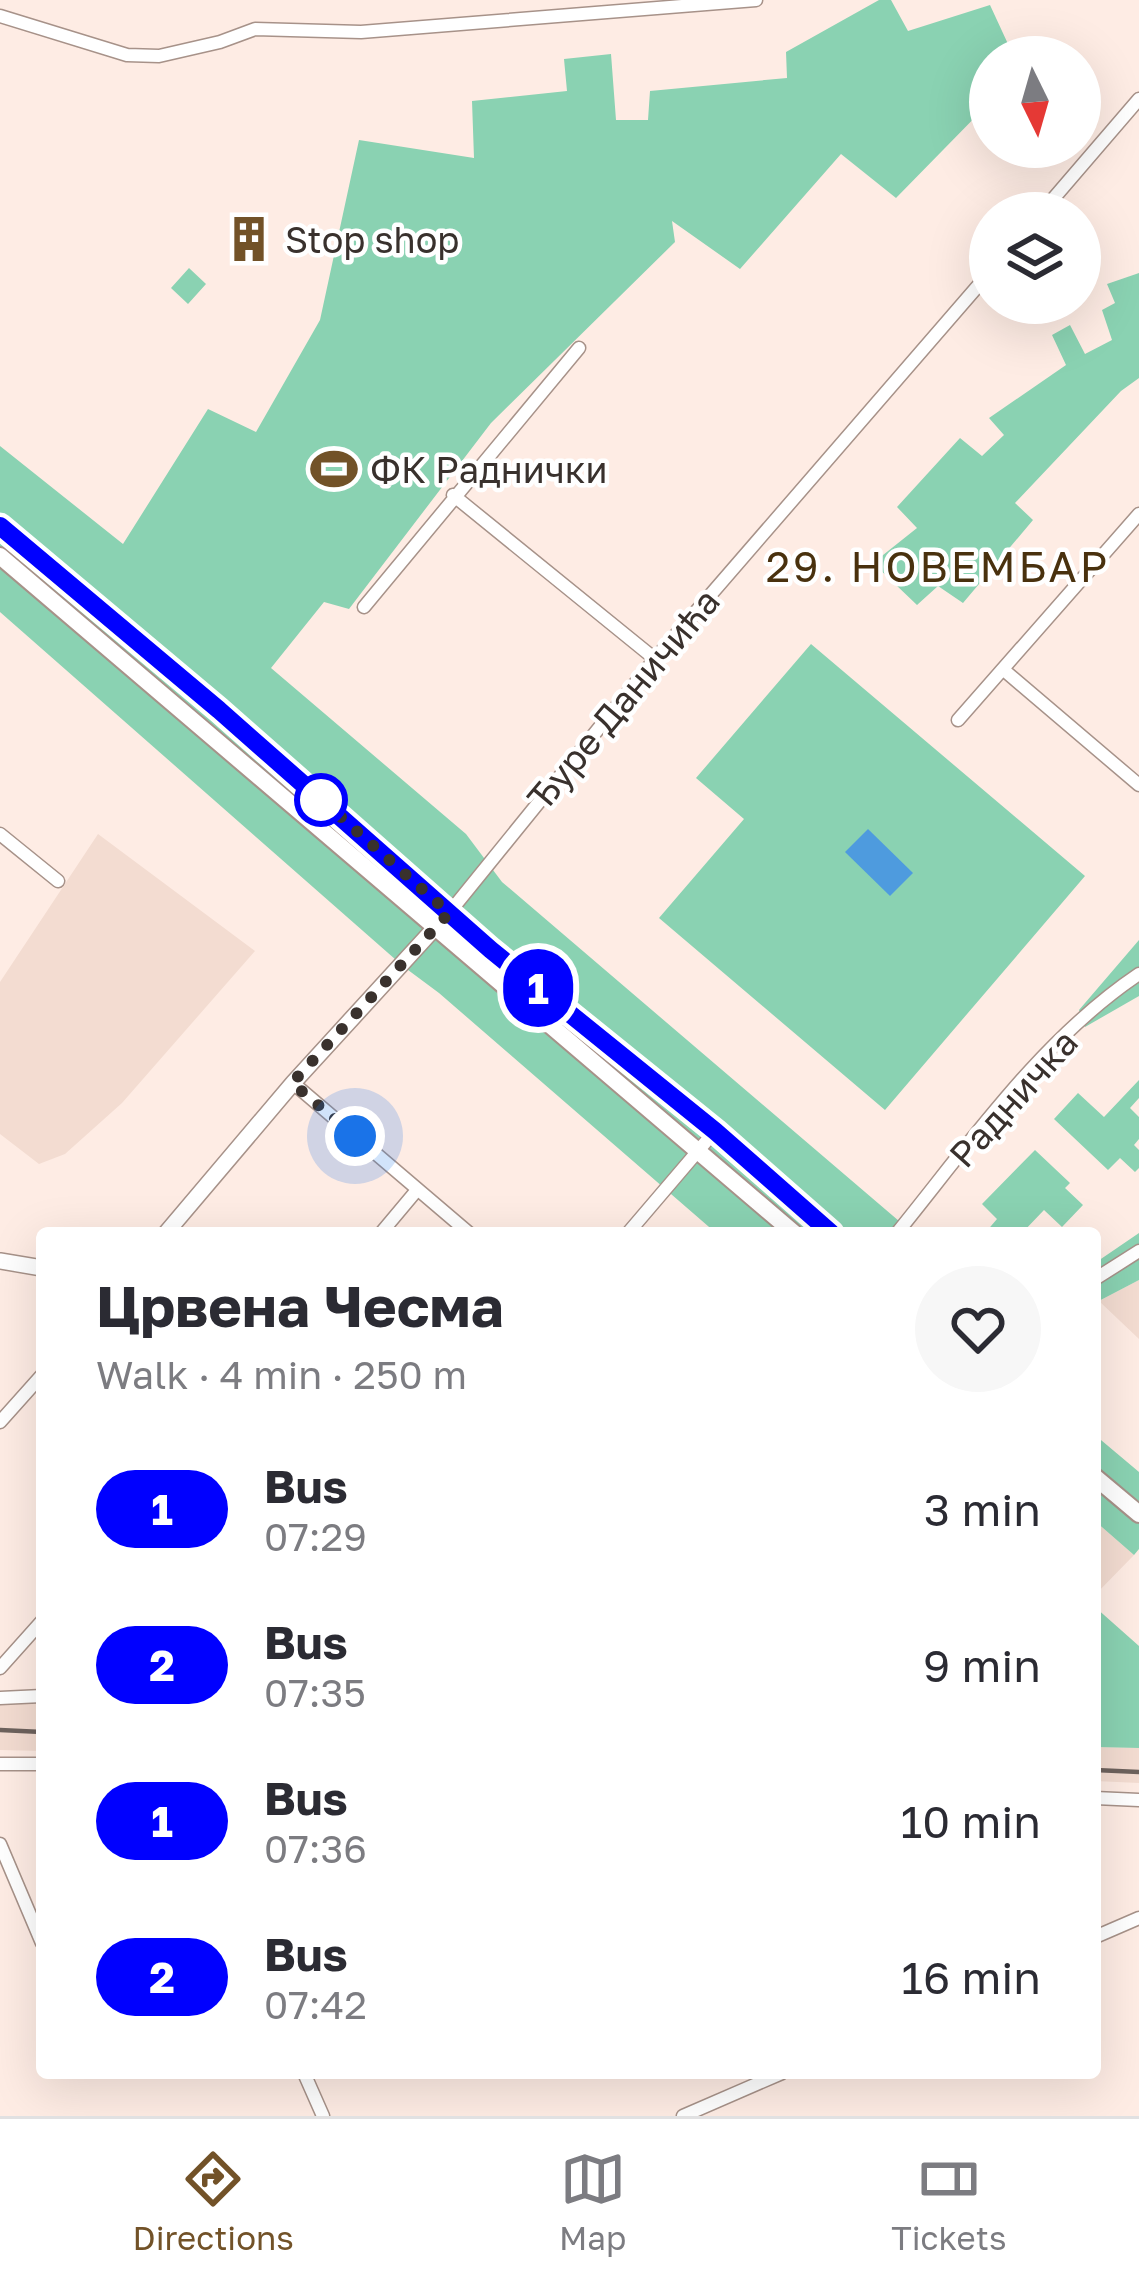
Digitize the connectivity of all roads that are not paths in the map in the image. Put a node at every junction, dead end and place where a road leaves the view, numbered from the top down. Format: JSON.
{"nodes":[{"id":1,"x":756,"y":0,"type":"edge"},
{"id":2,"x":0,"y":16,"type":"edge"},
{"id":3,"x":1139,"y":99,"type":"edge"},
{"id":4,"x":1059,"y":192,"type":"edge"},
{"id":5,"x":969,"y":296,"type":"edge"},
{"id":6,"x":579,"y":348,"type":"dead end"},
{"id":7,"x":453,"y":495,"type":"junction"},
{"id":8,"x":1139,"y":514,"type":"edge"},
{"id":9,"x":0,"y":526,"type":"edge"},
{"id":10,"x":0,"y":556,"type":"edge"},
{"id":11,"x":364,"y":607,"type":"dead end"},
{"id":12,"x":655,"y":658,"type":"junction"},
{"id":13,"x":1005,"y":671,"type":"junction"},
{"id":14,"x":958,"y":720,"type":"dead end"},
{"id":15,"x":1139,"y":785,"type":"edge"},
{"id":16,"x":0,"y":834,"type":"edge"},
{"id":17,"x":58,"y":881,"type":"dead end"},
{"id":18,"x":449,"y":913,"type":"junction"},
{"id":19,"x":435,"y":928,"type":"junction"},
{"id":20,"x":1139,"y":974,"type":"edge"},
{"id":21,"x":292,"y":1083,"type":"junction"},
{"id":22,"x":715,"y":1131,"type":"junction"},
{"id":23,"x":699,"y":1149,"type":"junction"},
{"id":24,"x":417,"y":1190,"type":"junction"},
{"id":25,"x":171,"y":1227,"type":"edge"},
{"id":26,"x":386,"y":1227,"type":"edge"},
{"id":27,"x":462,"y":1227,"type":"edge"},
{"id":28,"x":633,"y":1227,"type":"edge"},
{"id":29,"x":787,"y":1227,"type":"edge"},
{"id":30,"x":824,"y":1227,"type":"edge"},
{"id":31,"x":902,"y":1227,"type":"edge"},
{"id":32,"x":1139,"y":1251,"type":"edge"},
{"id":33,"x":0,"y":1261,"type":"edge"},
{"id":34,"x":36,"y":1267,"type":"edge"},
{"id":35,"x":1101,"y":1275,"type":"edge"},
{"id":36,"x":36,"y":1382,"type":"edge"},
{"id":37,"x":0,"y":1422,"type":"edge"},
{"id":38,"x":1101,"y":1482,"type":"edge"},
{"id":39,"x":1139,"y":1514,"type":"edge"},
{"id":40,"x":36,"y":1628,"type":"edge"},
{"id":41,"x":0,"y":1668,"type":"edge"},
{"id":42,"x":36,"y":1696,"type":"edge"},
{"id":43,"x":0,"y":1698,"type":"edge"},
{"id":44,"x":0,"y":1764,"type":"edge"},
{"id":45,"x":36,"y":1764,"type":"edge"},
{"id":46,"x":1101,"y":1798,"type":"edge"},
{"id":47,"x":1139,"y":1800,"type":"edge"},
{"id":48,"x":0,"y":1844,"type":"edge"},
{"id":49,"x":1139,"y":1918,"type":"edge"},
{"id":50,"x":36,"y":1929,"type":"edge"},
{"id":51,"x":1101,"y":1934,"type":"edge"},
{"id":52,"x":307,"y":2079,"type":"edge"},
{"id":53,"x":768,"y":2079,"type":"edge"},
{"id":54,"x":323,"y":2116,"type":"edge"},
{"id":55,"x":683,"y":2116,"type":"edge"}],
"edges":[{"from":1,"to":2,"type":"street"},
{"from":3,"to":4,"type":"street"},
{"from":5,"to":12,"type":"street","name":"Ђуре Даничића"},
{"from":6,"to":7,"type":"street"},
{"from":7,"to":11,"type":"street"},
{"from":7,"to":12,"type":"street"},
{"from":8,"to":13,"type":"street"},
{"from":9,"to":18,"type":"main road"},
{"from":10,"to":19,"type":"main road"},
{"from":12,"to":18,"type":"street","name":"Ђуре Даничића"},
{"from":13,"to":14,"type":"street"},
{"from":13,"to":15,"type":"street"},
{"from":16,"to":17,"type":"street"},
{"from":18,"to":19,"type":"street"},
{"from":18,"to":22,"type":"main road"},
{"from":19,"to":21,"type":"street"},
{"from":19,"to":23,"type":"main road"},
{"from":20,"to":31,"type":"street","name":"Радничка"},
{"from":21,"to":24,"type":"street"},
{"from":21,"to":25,"type":"street"},
{"from":22,"to":23,"type":"street"},
{"from":22,"to":30,"type":"main road"},
{"from":23,"to":28,"type":"street"},
{"from":23,"to":29,"type":"main road"},
{"from":24,"to":26,"type":"street"},
{"from":24,"to":27,"type":"street"},
{"from":32,"to":35,"type":"street"},
{"from":33,"to":34,"type":"street"},
{"from":36,"to":37,"type":"street"},
{"from":38,"to":39,"type":"main road"},
{"from":40,"to":41,"type":"street"},
{"from":42,"to":43,"type":"street"},
{"from":44,"to":45,"type":"street"},
{"from":46,"to":47,"type":"street"},
{"from":48,"to":50,"type":"street"},
{"from":49,"to":51,"type":"street"},
{"from":52,"to":54,"type":"street"},
{"from":53,"to":55,"type":"street"}]}
